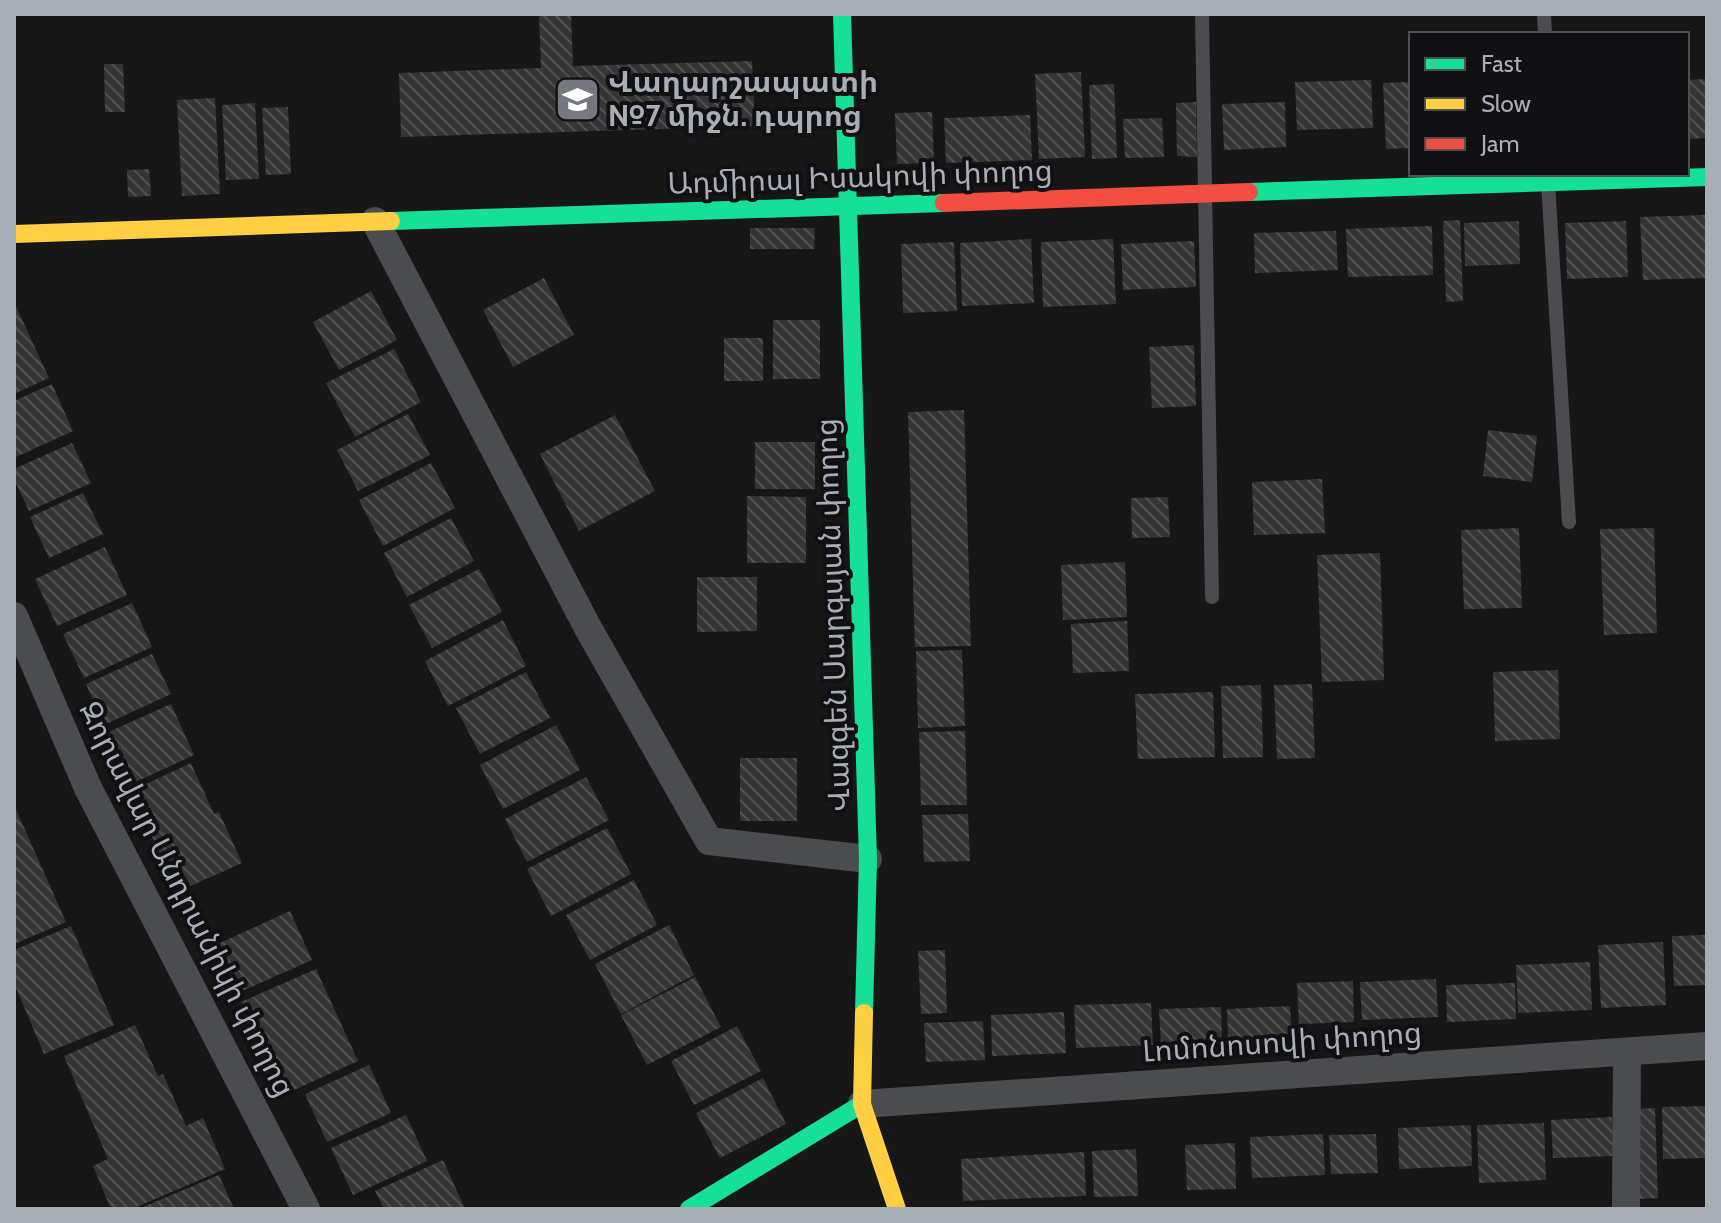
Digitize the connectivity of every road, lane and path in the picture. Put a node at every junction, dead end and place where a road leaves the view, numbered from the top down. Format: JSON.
{"nodes":[{"id":1,"x":842,"y":14,"type":"edge"},
{"id":2,"x":1202,"y":14,"type":"edge"},
{"id":3,"x":1707,"y":177,"type":"edge"},
{"id":4,"x":1548,"y":178,"type":"edge"},
{"id":5,"x":1204,"y":195,"type":"junction"},
{"id":6,"x":849,"y":206,"type":"junction"},
{"id":7,"x":375,"y":221,"type":"junction"},
{"id":8,"x":14,"y":234,"type":"edge"},
{"id":9,"x":1569,"y":522,"type":"dead end"},
{"id":10,"x":1212,"y":597,"type":"dead end"},
{"id":11,"x":14,"y":616,"type":"edge"},
{"id":12,"x":868,"y":859,"type":"junction"},
{"id":13,"x":1707,"y":1046,"type":"edge"},
{"id":14,"x":1627,"y":1053,"type":"junction"},
{"id":15,"x":862,"y":1104,"type":"junction"},
{"id":16,"x":306,"y":1209,"type":"edge"},
{"id":17,"x":689,"y":1209,"type":"edge"},
{"id":18,"x":897,"y":1209,"type":"edge"},
{"id":19,"x":1626,"y":1209,"type":"edge"}],
"edges":[{"from":1,"to":6,"type":"street","name":"Վազգեն Սարգսյան փողոց"},
{"from":2,"to":5,"type":"lane"},
{"from":3,"to":4,"type":"street","name":"Ադմիրալ Իսակովի փողոց"},
{"from":4,"to":5,"type":"street","name":"Ադմիրալ Իսակովի փողոց"},
{"from":4,"to":9,"type":"lane"},
{"from":5,"to":6,"type":"street","name":"Ադմիրալ Իսակովի փողոց"},
{"from":5,"to":10,"type":"lane"},
{"from":6,"to":7,"type":"street","name":"Ադմիրալ Իսակովի փողոց"},
{"from":6,"to":12,"type":"street","name":"Վազգեն Սարգսյան փողոց"},
{"from":7,"to":8,"type":"street","name":"Ադմիրալ Իսակովի փողոց"},
{"from":7,"to":12,"type":"street"},
{"from":11,"to":16,"type":"street","name":"Զորավար Անդրանիկի փողոց"},
{"from":12,"to":15,"type":"street","name":"Վազգեն Սարգսյան փողոց"},
{"from":13,"to":14,"type":"street","name":"Լոմոնոսովի փողոց"},
{"from":14,"to":15,"type":"street","name":"Լոմոնոսովի փողոց"},
{"from":14,"to":19,"type":"street"},
{"from":15,"to":17,"type":"street"},
{"from":15,"to":18,"type":"street","name":"Վազգեն Սարգսյան փողոց"}]}
